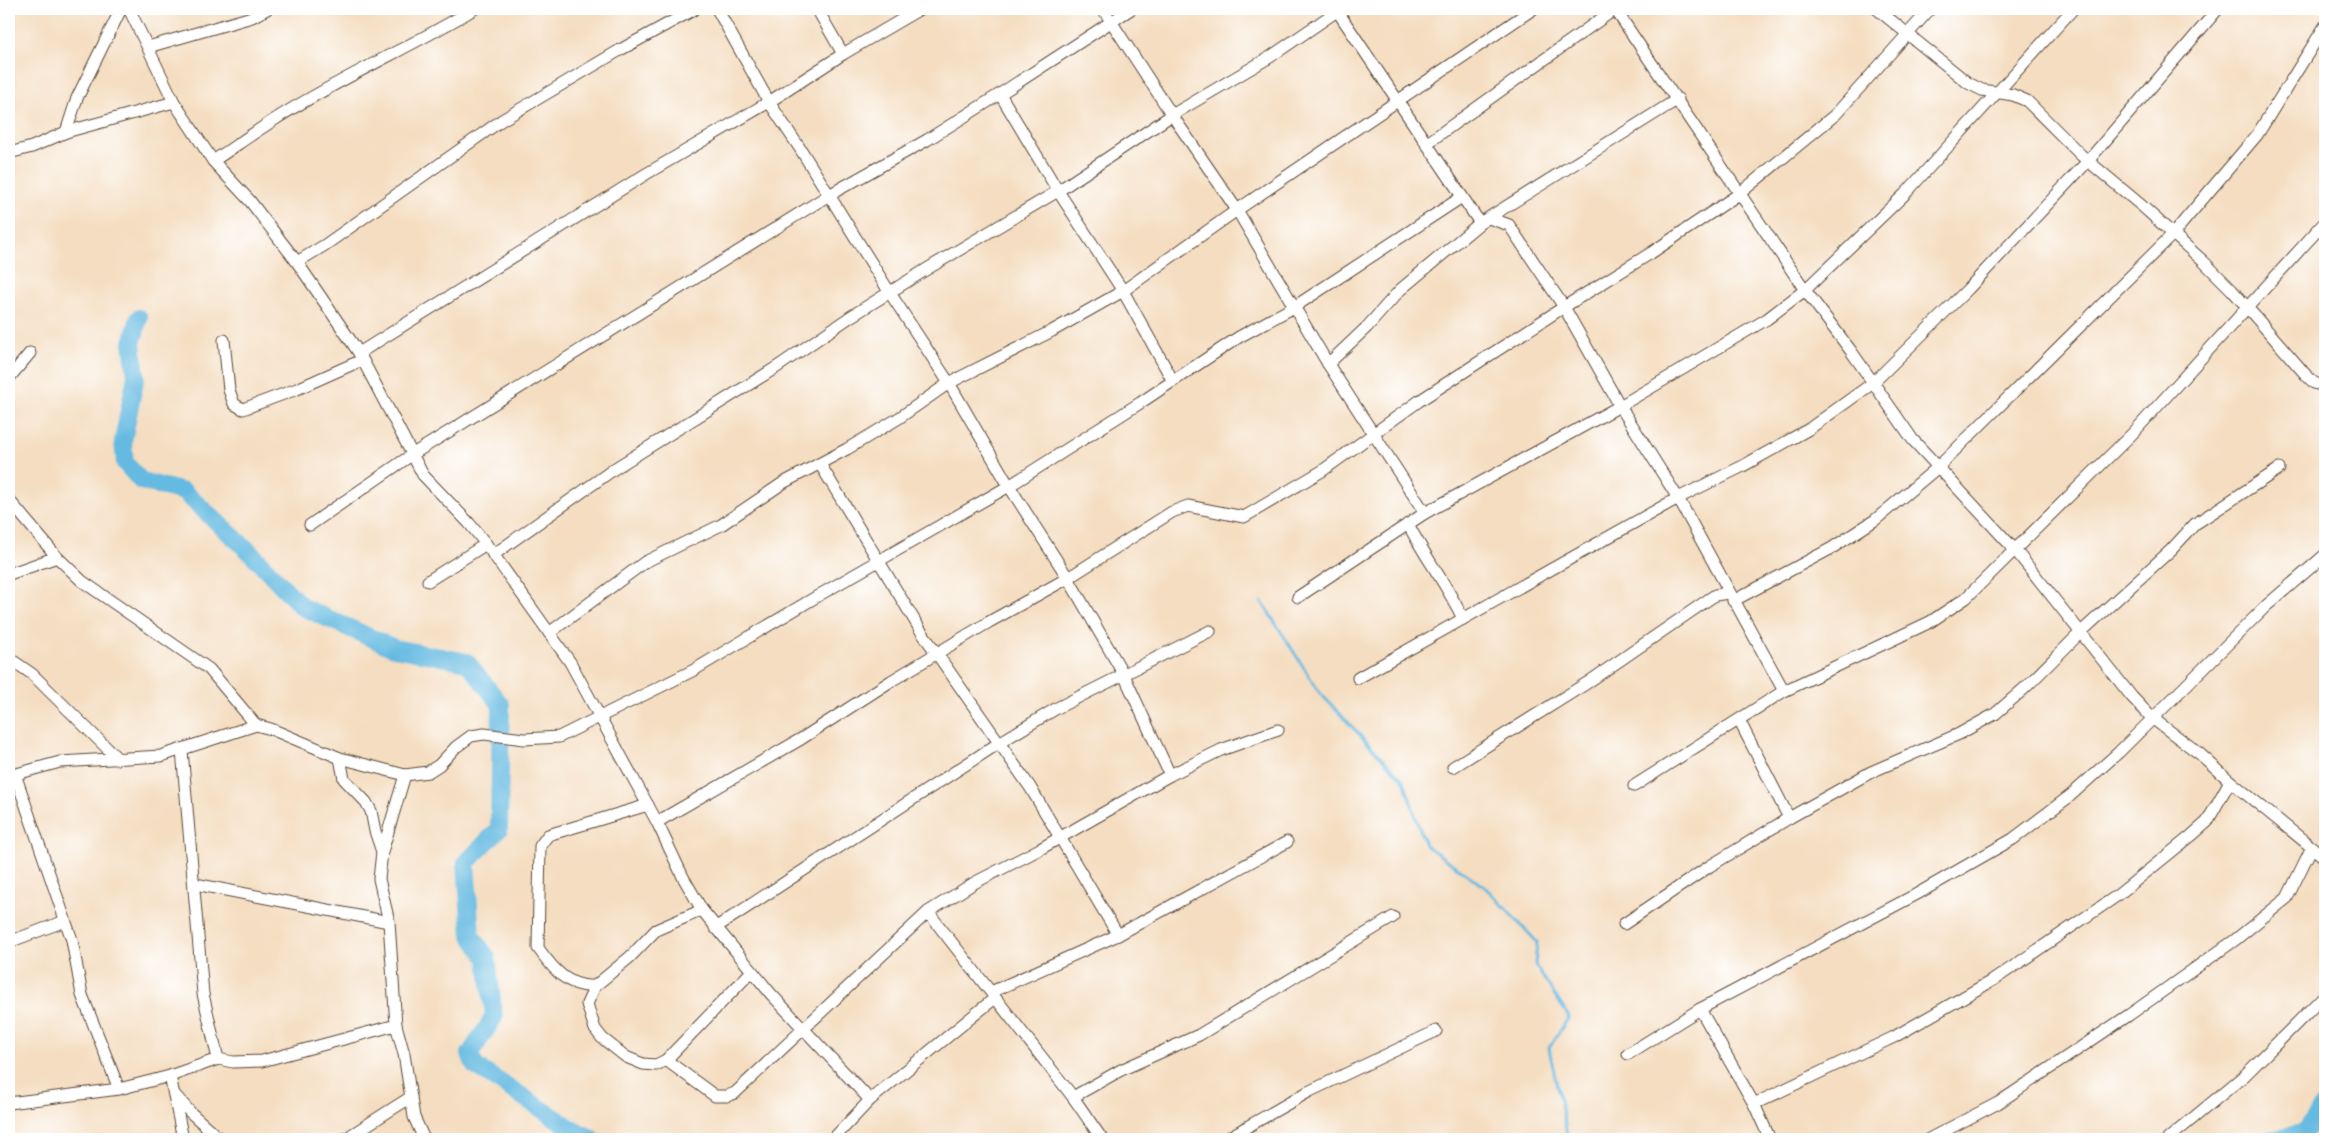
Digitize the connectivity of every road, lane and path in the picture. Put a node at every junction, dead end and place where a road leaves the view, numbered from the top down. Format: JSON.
{"nodes":[{"id":1,"x":121,"y":9,"type":"edge"},
{"id":2,"x":129,"y":9,"type":"edge"},
{"id":3,"x":267,"y":9,"type":"edge"},
{"id":4,"x":474,"y":9,"type":"edge"},
{"id":5,"x":695,"y":9,"type":"edge"},
{"id":6,"x":717,"y":9,"type":"edge"},
{"id":7,"x":816,"y":9,"type":"edge"},
{"id":8,"x":920,"y":9,"type":"edge"},
{"id":9,"x":1103,"y":9,"type":"edge"},
{"id":10,"x":1131,"y":9,"type":"edge"},
{"id":11,"x":1338,"y":9,"type":"edge"},
{"id":12,"x":1533,"y":9,"type":"edge"},
{"id":13,"x":1615,"y":9,"type":"edge"},
{"id":14,"x":1877,"y":9,"type":"edge"},
{"id":15,"x":1930,"y":9,"type":"edge"},
{"id":16,"x":2073,"y":9,"type":"edge"},
{"id":17,"x":2218,"y":9,"type":"edge"},
{"id":18,"x":1110,"y":20,"type":"junction"},
{"id":19,"x":2325,"y":26,"type":"edge"},
{"id":20,"x":1908,"y":35,"type":"junction"},
{"id":21,"x":148,"y":47,"type":"junction"},
{"id":22,"x":843,"y":54,"type":"junction"},
{"id":23,"x":1000,"y":94,"type":"junction"},
{"id":24,"x":1998,"y":94,"type":"junction"},
{"id":25,"x":1678,"y":99,"type":"junction"},
{"id":26,"x":174,"y":102,"type":"junction"},
{"id":27,"x":769,"y":102,"type":"junction"},
{"id":28,"x":1398,"y":102,"type":"junction"},
{"id":29,"x":1172,"y":115,"type":"junction"},
{"id":30,"x":66,"y":132,"type":"junction"},
{"id":31,"x":1426,"y":144,"type":"junction"},
{"id":32,"x":9,"y":153,"type":"edge"},
{"id":33,"x":213,"y":161,"type":"junction"},
{"id":34,"x":2088,"y":161,"type":"junction"},
{"id":35,"x":1058,"y":191,"type":"junction"},
{"id":36,"x":1739,"y":194,"type":"junction"},
{"id":37,"x":829,"y":195,"type":"junction"},
{"id":38,"x":1462,"y":197,"type":"junction"},
{"id":39,"x":1512,"y":202,"type":"junction"},
{"id":40,"x":1238,"y":210,"type":"junction"},
{"id":41,"x":1485,"y":221,"type":"junction"},
{"id":42,"x":2325,"y":222,"type":"edge"},
{"id":43,"x":1508,"y":225,"type":"junction"},
{"id":44,"x":2174,"y":234,"type":"junction"},
{"id":45,"x":297,"y":262,"type":"junction"},
{"id":46,"x":1805,"y":290,"type":"junction"},
{"id":47,"x":1123,"y":291,"type":"junction"},
{"id":48,"x":890,"y":293,"type":"junction"},
{"id":49,"x":1564,"y":306,"type":"junction"},
{"id":50,"x":1294,"y":307,"type":"junction"},
{"id":51,"x":2246,"y":308,"type":"junction"},
{"id":52,"x":224,"y":340,"type":"dead end"},
{"id":53,"x":30,"y":353,"type":"dead end"},
{"id":54,"x":361,"y":356,"type":"junction"},
{"id":55,"x":1328,"y":364,"type":"junction"},
{"id":56,"x":9,"y":378,"type":"edge"},
{"id":57,"x":1173,"y":382,"type":"junction"},
{"id":58,"x":949,"y":383,"type":"junction"},
{"id":59,"x":1873,"y":383,"type":"junction"},
{"id":60,"x":2325,"y":386,"type":"edge"},
{"id":61,"x":1620,"y":406,"type":"junction"},
{"id":62,"x":1374,"y":434,"type":"junction"},
{"id":63,"x":413,"y":454,"type":"junction"},
{"id":64,"x":820,"y":464,"type":"junction"},
{"id":65,"x":1937,"y":468,"type":"junction"},
{"id":66,"x":2279,"y":469,"type":"dead end"},
{"id":67,"x":1009,"y":486,"type":"junction"},
{"id":68,"x":1678,"y":498,"type":"junction"},
{"id":69,"x":9,"y":500,"type":"edge"},
{"id":70,"x":1425,"y":513,"type":"junction"},
{"id":71,"x":1408,"y":524,"type":"junction"},
{"id":72,"x":310,"y":525,"type":"dead end"},
{"id":73,"x":486,"y":544,"type":"junction"},
{"id":74,"x":2016,"y":551,"type":"junction"},
{"id":75,"x":493,"y":555,"type":"junction"},
{"id":76,"x":2325,"y":555,"type":"edge"},
{"id":77,"x":57,"y":557,"type":"junction"},
{"id":78,"x":878,"y":561,"type":"junction"},
{"id":79,"x":9,"y":574,"type":"edge"},
{"id":80,"x":1068,"y":578,"type":"junction"},
{"id":81,"x":1721,"y":579,"type":"junction"},
{"id":82,"x":428,"y":581,"type":"dead end"},
{"id":83,"x":1715,"y":595,"type":"junction"},
{"id":84,"x":1298,"y":597,"type":"dead end"},
{"id":85,"x":1731,"y":597,"type":"junction"},
{"id":86,"x":1463,"y":619,"type":"junction"},
{"id":87,"x":1210,"y":631,"type":"dead end"},
{"id":88,"x":2081,"y":632,"type":"junction"},
{"id":89,"x":549,"y":633,"type":"junction"},
{"id":90,"x":937,"y":653,"type":"junction"},
{"id":91,"x":9,"y":658,"type":"edge"},
{"id":92,"x":1124,"y":675,"type":"junction"},
{"id":93,"x":1358,"y":678,"type":"dead end"},
{"id":94,"x":1784,"y":691,"type":"junction"},
{"id":95,"x":600,"y":716,"type":"junction"},
{"id":96,"x":2152,"y":718,"type":"junction"},
{"id":97,"x":1738,"y":720,"type":"junction"},
{"id":98,"x":256,"y":725,"type":"junction"},
{"id":99,"x":1278,"y":730,"type":"dead end"},
{"id":100,"x":999,"y":743,"type":"junction"},
{"id":101,"x":182,"y":750,"type":"junction"},
{"id":102,"x":118,"y":758,"type":"junction"},
{"id":103,"x":340,"y":758,"type":"junction"},
{"id":104,"x":1453,"y":767,"type":"dead end"},
{"id":105,"x":405,"y":774,"type":"junction"},
{"id":106,"x":12,"y":775,"type":"edge"},
{"id":107,"x":1170,"y":775,"type":"junction"},
{"id":108,"x":2230,"y":781,"type":"junction"},
{"id":109,"x":1634,"y":786,"type":"dead end"},
{"id":110,"x":648,"y":805,"type":"junction"},
{"id":111,"x":1789,"y":818,"type":"junction"},
{"id":112,"x":657,"y":822,"type":"junction"},
{"id":113,"x":1061,"y":836,"type":"junction"},
{"id":114,"x":1287,"y":842,"type":"dead end"},
{"id":115,"x":2312,"y":847,"type":"junction"},
{"id":116,"x":382,"y":852,"type":"junction"},
{"id":117,"x":2325,"y":858,"type":"edge"},
{"id":118,"x":195,"y":884,"type":"junction"},
{"id":119,"x":702,"y":910,"type":"junction"},
{"id":120,"x":928,"y":912,"type":"junction"},
{"id":121,"x":1393,"y":917,"type":"dead end"},
{"id":122,"x":65,"y":920,"type":"junction"},
{"id":123,"x":389,"y":922,"type":"junction"},
{"id":124,"x":1624,"y":924,"type":"dead end"},
{"id":125,"x":715,"y":928,"type":"junction"},
{"id":126,"x":1118,"y":935,"type":"junction"},
{"id":127,"x":9,"y":942,"type":"edge"},
{"id":128,"x":752,"y":971,"type":"junction"},
{"id":129,"x":595,"y":986,"type":"junction"},
{"id":130,"x":993,"y":995,"type":"junction"},
{"id":131,"x":2325,"y":995,"type":"edge"},
{"id":132,"x":1700,"y":1010,"type":"junction"},
{"id":133,"x":396,"y":1025,"type":"junction"},
{"id":134,"x":804,"y":1027,"type":"junction"},
{"id":135,"x":1436,"y":1031,"type":"dead end"},
{"id":136,"x":1628,"y":1054,"type":"dead end"},
{"id":137,"x":218,"y":1059,"type":"junction"},
{"id":138,"x":666,"y":1060,"type":"junction"},
{"id":139,"x":170,"y":1076,"type":"junction"},
{"id":140,"x":119,"y":1090,"type":"junction"},
{"id":141,"x":173,"y":1093,"type":"junction"},
{"id":142,"x":411,"y":1097,"type":"junction"},
{"id":143,"x":1073,"y":1097,"type":"junction"},
{"id":144,"x":870,"y":1100,"type":"junction"},
{"id":145,"x":9,"y":1103,"type":"edge"},
{"id":146,"x":1754,"y":1104,"type":"junction"},
{"id":147,"x":838,"y":1137,"type":"edge"},
{"id":148,"x":183,"y":1139,"type":"edge"},
{"id":149,"x":220,"y":1139,"type":"edge"},
{"id":150,"x":345,"y":1139,"type":"edge"},
{"id":151,"x":424,"y":1139,"type":"edge"},
{"id":152,"x":1102,"y":1139,"type":"edge"},
{"id":153,"x":1226,"y":1139,"type":"edge"},
{"id":154,"x":1770,"y":1139,"type":"edge"},
{"id":155,"x":1929,"y":1139,"type":"edge"},
{"id":156,"x":2168,"y":1139,"type":"edge"}],
"edges":[{"from":1,"to":30,"type":"street"},
{"from":2,"to":21,"type":"street"},
{"from":3,"to":21,"type":"street"},
{"from":4,"to":33,"type":"street"},
{"from":5,"to":45,"type":"street"},
{"from":6,"to":27,"type":"street"},
{"from":7,"to":22,"type":"street"},
{"from":8,"to":22,"type":"street"},
{"from":9,"to":18,"type":"street"},
{"from":10,"to":18,"type":"street"},
{"from":11,"to":28,"type":"street"},
{"from":11,"to":29,"type":"street"},
{"from":12,"to":28,"type":"street"},
{"from":13,"to":25,"type":"street"},
{"from":13,"to":31,"type":"street"},
{"from":14,"to":20,"type":"street"},
{"from":15,"to":20,"type":"street"},
{"from":16,"to":24,"type":"street"},
{"from":17,"to":34,"type":"street"},
{"from":18,"to":23,"type":"street"},
{"from":18,"to":29,"type":"street"},
{"from":19,"to":44,"type":"street"},
{"from":20,"to":24,"type":"street"},
{"from":20,"to":36,"type":"street"},
{"from":21,"to":26,"type":"street"},
{"from":22,"to":27,"type":"street"},
{"from":23,"to":35,"type":"street"},
{"from":23,"to":37,"type":"street"},
{"from":24,"to":34,"type":"street"},
{"from":24,"to":46,"type":"street"},
{"from":25,"to":36,"type":"street"},
{"from":25,"to":39,"type":"street"},
{"from":26,"to":30,"type":"street"},
{"from":26,"to":33,"type":"street"},
{"from":27,"to":37,"type":"street"},
{"from":27,"to":54,"type":"street"},
{"from":28,"to":31,"type":"street"},
{"from":28,"to":40,"type":"street"},
{"from":29,"to":35,"type":"street"},
{"from":29,"to":40,"type":"street"},
{"from":30,"to":32,"type":"street"},
{"from":31,"to":38,"type":"street"},
{"from":33,"to":45,"type":"street"},
{"from":34,"to":44,"type":"street"},
{"from":34,"to":59,"type":"street"},
{"from":35,"to":47,"type":"street"},
{"from":35,"to":48,"type":"street"},
{"from":36,"to":46,"type":"street"},
{"from":36,"to":49,"type":"street"},
{"from":37,"to":48,"type":"street"},
{"from":37,"to":63,"type":"street"},
{"from":38,"to":41,"type":"street"},
{"from":38,"to":50,"type":"street"},
{"from":39,"to":41,"type":"street"},
{"from":39,"to":43,"type":"street"},
{"from":40,"to":47,"type":"street"},
{"from":40,"to":50,"type":"street"},
{"from":41,"to":43,"type":"street"},
{"from":41,"to":55,"type":"street"},
{"from":42,"to":51,"type":"street"},
{"from":43,"to":49,"type":"street"},
{"from":44,"to":51,"type":"street"},
{"from":44,"to":65,"type":"street"},
{"from":45,"to":54,"type":"street"},
{"from":46,"to":59,"type":"street"},
{"from":46,"to":61,"type":"street"},
{"from":47,"to":57,"type":"street"},
{"from":47,"to":58,"type":"street"},
{"from":48,"to":58,"type":"street"},
{"from":48,"to":75,"type":"street"},
{"from":49,"to":61,"type":"street"},
{"from":49,"to":62,"type":"street"},
{"from":50,"to":55,"type":"street"},
{"from":50,"to":57,"type":"street"},
{"from":51,"to":60,"type":"street"},
{"from":51,"to":74,"type":"street"},
{"from":52,"to":54,"type":"street"},
{"from":53,"to":56,"type":"street"},
{"from":54,"to":63,"type":"street"},
{"from":55,"to":62,"type":"street"},
{"from":57,"to":67,"type":"street"},
{"from":58,"to":64,"type":"street"},
{"from":58,"to":67,"type":"street"},
{"from":59,"to":65,"type":"street"},
{"from":59,"to":68,"type":"street"},
{"from":61,"to":68,"type":"street"},
{"from":61,"to":70,"type":"street"},
{"from":62,"to":70,"type":"street"},
{"from":62,"to":80,"type":"street"},
{"from":63,"to":72,"type":"street"},
{"from":63,"to":73,"type":"street"},
{"from":64,"to":78,"type":"street"},
{"from":64,"to":89,"type":"street"},
{"from":65,"to":74,"type":"street"},
{"from":65,"to":85,"type":"street"},
{"from":66,"to":88,"type":"street"},
{"from":67,"to":78,"type":"street"},
{"from":67,"to":80,"type":"street"},
{"from":68,"to":81,"type":"street"},
{"from":68,"to":86,"type":"street"},
{"from":69,"to":77,"type":"street"},
{"from":70,"to":71,"type":"street"},
{"from":71,"to":84,"type":"street"},
{"from":71,"to":86,"type":"street"},
{"from":73,"to":75,"type":"street"},
{"from":73,"to":82,"type":"street"},
{"from":74,"to":88,"type":"street"},
{"from":74,"to":94,"type":"street"},
{"from":75,"to":89,"type":"street"},
{"from":76,"to":96,"type":"street"},
{"from":77,"to":79,"type":"street"},
{"from":77,"to":98,"type":"street"},
{"from":78,"to":90,"type":"street"},
{"from":78,"to":95,"type":"street"},
{"from":80,"to":90,"type":"street"},
{"from":80,"to":92,"type":"street"},
{"from":81,"to":83,"type":"street"},
{"from":81,"to":85,"type":"street"},
{"from":83,"to":85,"type":"street"},
{"from":83,"to":104,"type":"street"},
{"from":85,"to":94,"type":"street"},
{"from":86,"to":93,"type":"street"},
{"from":87,"to":92,"type":"street"},
{"from":88,"to":96,"type":"street"},
{"from":88,"to":111,"type":"street"},
{"from":89,"to":95,"type":"street"},
{"from":90,"to":100,"type":"street"},
{"from":90,"to":112,"type":"street"},
{"from":91,"to":102,"type":"street"},
{"from":92,"to":100,"type":"street"},
{"from":92,"to":107,"type":"street"},
{"from":94,"to":97,"type":"street"},
{"from":95,"to":105,"type":"street"},
{"from":95,"to":110,"type":"street"},
{"from":96,"to":108,"type":"street"},
{"from":96,"to":132,"type":"street"},
{"from":97,"to":109,"type":"street"},
{"from":97,"to":111,"type":"street"},
{"from":98,"to":101,"type":"street"},
{"from":98,"to":103,"type":"street"},
{"from":99,"to":107,"type":"street"},
{"from":100,"to":113,"type":"street"},
{"from":100,"to":125,"type":"street"},
{"from":101,"to":102,"type":"street"},
{"from":101,"to":118,"type":"street"},
{"from":102,"to":106,"type":"street"},
{"from":103,"to":105,"type":"street"},
{"from":103,"to":116,"type":"street"},
{"from":105,"to":116,"type":"street"},
{"from":106,"to":122,"type":"street"},
{"from":107,"to":113,"type":"street"},
{"from":108,"to":115,"type":"street"},
{"from":108,"to":146,"type":"street"},
{"from":110,"to":112,"type":"street"},
{"from":110,"to":129,"type":"street"},
{"from":111,"to":124,"type":"street"},
{"from":112,"to":119,"type":"street"},
{"from":113,"to":120,"type":"street"},
{"from":113,"to":126,"type":"street"},
{"from":114,"to":126,"type":"street"},
{"from":115,"to":117,"type":"street"},
{"from":115,"to":155,"type":"street"},
{"from":116,"to":123,"type":"street"},
{"from":118,"to":123,"type":"street"},
{"from":118,"to":137,"type":"street"},
{"from":119,"to":125,"type":"street"},
{"from":119,"to":129,"type":"street"},
{"from":120,"to":130,"type":"street"},
{"from":120,"to":134,"type":"street"},
{"from":121,"to":143,"type":"street"},
{"from":122,"to":127,"type":"street"},
{"from":122,"to":140,"type":"street"},
{"from":123,"to":133,"type":"street"},
{"from":125,"to":128,"type":"street"},
{"from":126,"to":130,"type":"street"},
{"from":128,"to":134,"type":"street"},
{"from":128,"to":138,"type":"street"},
{"from":129,"to":138,"type":"street"},
{"from":130,"to":143,"type":"street"},
{"from":130,"to":144,"type":"street"},
{"from":131,"to":156,"type":"street"},
{"from":132,"to":136,"type":"street"},
{"from":132,"to":146,"type":"street"},
{"from":133,"to":137,"type":"street"},
{"from":133,"to":142,"type":"street"},
{"from":134,"to":138,"type":"street"},
{"from":134,"to":144,"type":"street"},
{"from":135,"to":153,"type":"street"},
{"from":137,"to":139,"type":"street"},
{"from":139,"to":140,"type":"street"},
{"from":139,"to":141,"type":"street"},
{"from":140,"to":145,"type":"street"},
{"from":141,"to":148,"type":"street"},
{"from":141,"to":149,"type":"street"},
{"from":142,"to":150,"type":"street"},
{"from":142,"to":151,"type":"street"},
{"from":143,"to":152,"type":"street"},
{"from":144,"to":147,"type":"street"},
{"from":146,"to":154,"type":"street"}]}
